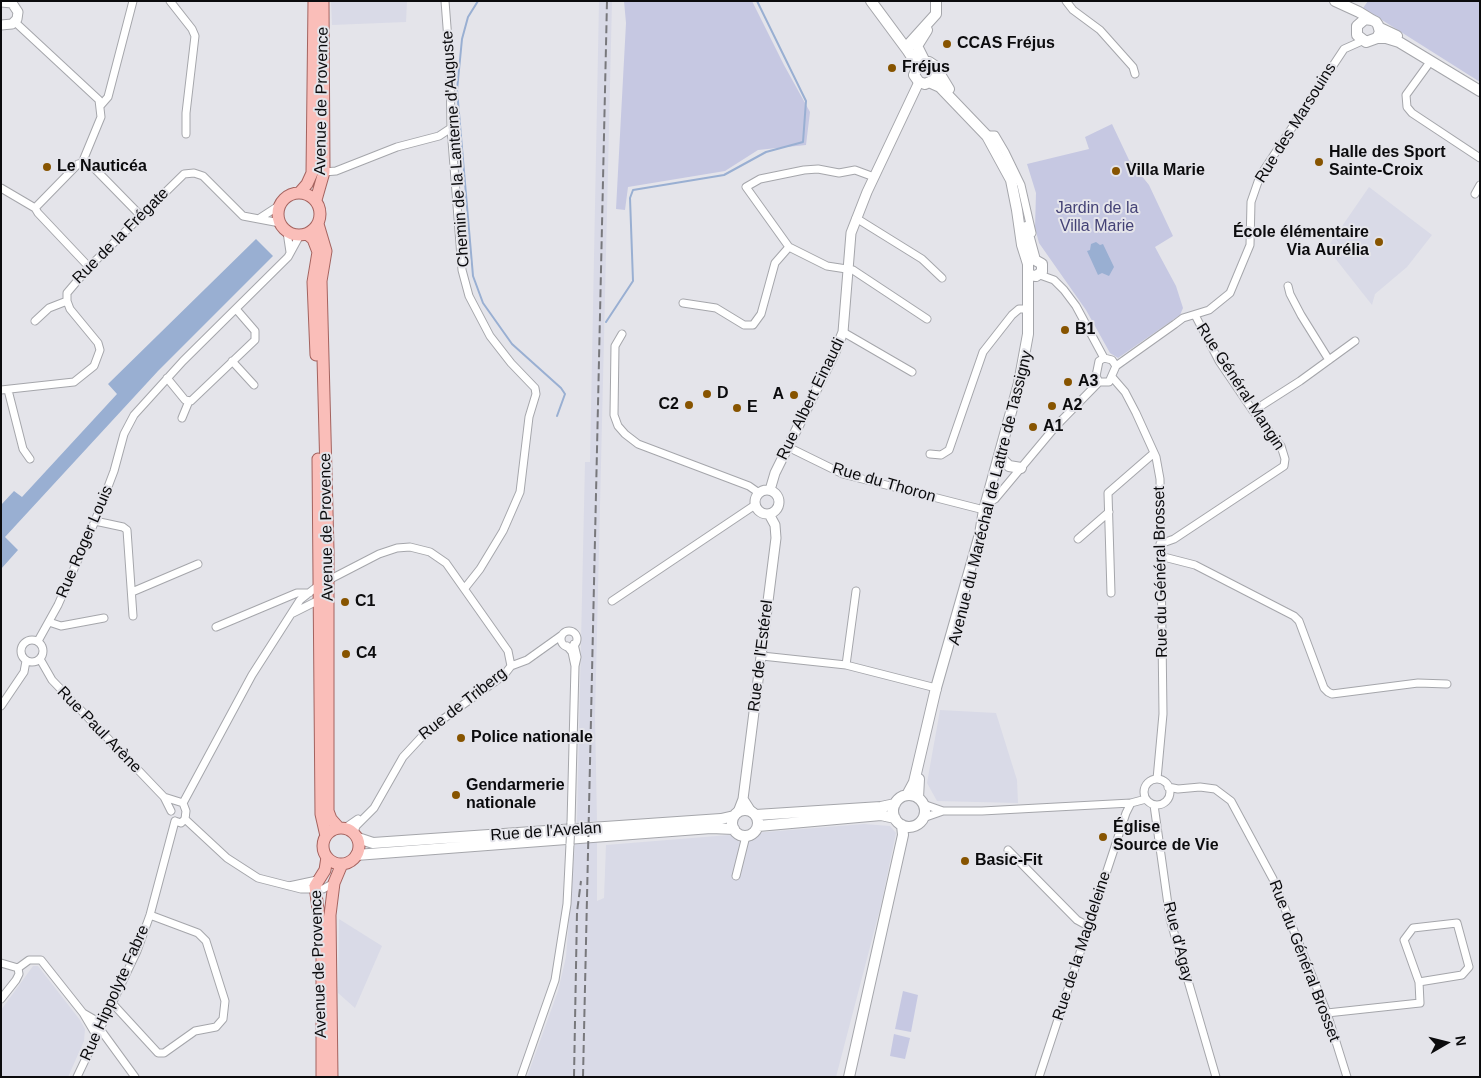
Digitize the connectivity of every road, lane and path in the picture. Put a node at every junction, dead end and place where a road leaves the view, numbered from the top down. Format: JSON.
{"nodes":[{"id":1,"x":133,"y":1,"type":"edge"},
{"id":2,"x":170,"y":1,"type":"edge"},
{"id":3,"x":314,"y":1,"type":"edge"},
{"id":4,"x":322,"y":1,"type":"edge"},
{"id":5,"x":445,"y":1,"type":"edge"},
{"id":6,"x":871,"y":1,"type":"edge"},
{"id":7,"x":879,"y":1,"type":"edge"},
{"id":8,"x":938,"y":1,"type":"edge"},
{"id":9,"x":1335,"y":1,"type":"edge"},
{"id":10,"x":1,"y":2,"type":"edge"},
{"id":11,"x":1070,"y":2,"type":"edge"},
{"id":12,"x":13,"y":3,"type":"edge"},
{"id":13,"x":1346,"y":8,"type":"junction"},
{"id":14,"x":1372,"y":20,"type":"junction"},
{"id":15,"x":15,"y":22,"type":"junction"},
{"id":16,"x":1359,"y":24,"type":"junction"},
{"id":17,"x":1,"y":25,"type":"edge"},
{"id":18,"x":1378,"y":33,"type":"junction"},
{"id":19,"x":1362,"y":41,"type":"junction"},
{"id":20,"x":912,"y":46,"type":"junction"},
{"id":21,"x":1430,"y":62,"type":"junction"},
{"id":22,"x":921,"y":64,"type":"junction"},
{"id":23,"x":937,"y":73,"type":"junction"},
{"id":24,"x":1135,"y":74,"type":"dead end"},
{"id":25,"x":918,"y":82,"type":"junction"},
{"id":26,"x":931,"y":83,"type":"junction"},
{"id":27,"x":1480,"y":86,"type":"edge"},
{"id":28,"x":1480,"y":91,"type":"edge"},
{"id":29,"x":101,"y":105,"type":"junction"},
{"id":30,"x":451,"y":128,"type":"junction"},
{"id":31,"x":186,"y":134,"type":"dead end"},
{"id":32,"x":1480,"y":158,"type":"edge"},
{"id":33,"x":82,"y":163,"type":"junction"},
{"id":34,"x":324,"y":172,"type":"junction"},
{"id":35,"x":874,"y":177,"type":"junction"},
{"id":36,"x":1480,"y":185,"type":"edge"},
{"id":37,"x":1,"y":188,"type":"edge"},
{"id":38,"x":300,"y":192,"type":"junction"},
{"id":39,"x":1475,"y":194,"type":"dead end"},
{"id":40,"x":316,"y":200,"type":"junction"},
{"id":41,"x":280,"y":204,"type":"junction"},
{"id":42,"x":36,"y":208,"type":"junction"},
{"id":43,"x":141,"y":216,"type":"junction"},
{"id":44,"x":260,"y":218,"type":"junction"},
{"id":45,"x":856,"y":218,"type":"junction"},
{"id":46,"x":280,"y":223,"type":"junction"},
{"id":47,"x":318,"y":224,"type":"junction"},
{"id":48,"x":288,"y":232,"type":"junction"},
{"id":49,"x":304,"y":235,"type":"junction"},
{"id":50,"x":789,"y":247,"type":"junction"},
{"id":51,"x":290,"y":255,"type":"junction"},
{"id":52,"x":1032,"y":259,"type":"junction"},
{"id":53,"x":89,"y":267,"type":"junction"},
{"id":54,"x":848,"y":271,"type":"junction"},
{"id":55,"x":1035,"y":275,"type":"junction"},
{"id":56,"x":942,"y":278,"type":"dead end"},
{"id":57,"x":1288,"y":286,"type":"dead end"},
{"id":58,"x":67,"y":302,"type":"junction"},
{"id":59,"x":684,"y":303,"type":"dead end"},
{"id":60,"x":236,"y":308,"type":"junction"},
{"id":61,"x":1028,"y":309,"type":"junction"},
{"id":62,"x":1194,"y":315,"type":"junction"},
{"id":63,"x":928,"y":319,"type":"dead end"},
{"id":64,"x":35,"y":321,"type":"dead end"},
{"id":65,"x":843,"y":332,"type":"junction"},
{"id":66,"x":622,"y":334,"type":"dead end"},
{"id":67,"x":1355,"y":340,"type":"dead end"},
{"id":68,"x":1104,"y":358,"type":"junction"},
{"id":69,"x":1329,"y":360,"type":"junction"},
{"id":70,"x":232,"y":361,"type":"junction"},
{"id":71,"x":1116,"y":366,"type":"junction"},
{"id":72,"x":912,"y":372,"type":"dead end"},
{"id":73,"x":167,"y":378,"type":"junction"},
{"id":74,"x":1112,"y":378,"type":"junction"},
{"id":75,"x":1099,"y":382,"type":"junction"},
{"id":76,"x":254,"y":385,"type":"dead end"},
{"id":77,"x":5,"y":390,"type":"edge"},
{"id":78,"x":189,"y":401,"type":"junction"},
{"id":79,"x":1253,"y":411,"type":"junction"},
{"id":80,"x":182,"y":418,"type":"dead end"},
{"id":81,"x":788,"y":447,"type":"junction"},
{"id":82,"x":1154,"y":453,"type":"junction"},
{"id":83,"x":930,"y":454,"type":"dead end"},
{"id":84,"x":30,"y":458,"type":"dead end"},
{"id":85,"x":1003,"y":460,"type":"junction"},
{"id":86,"x":1021,"y":468,"type":"junction"},
{"id":87,"x":770,"y":490,"type":"junction"},
{"id":88,"x":758,"y":492,"type":"junction"},
{"id":89,"x":755,"y":505,"type":"junction"},
{"id":90,"x":987,"y":506,"type":"junction"},
{"id":91,"x":1109,"y":512,"type":"junction"},
{"id":92,"x":769,"y":514,"type":"junction"},
{"id":93,"x":95,"y":521,"type":"junction"},
{"id":94,"x":1078,"y":539,"type":"dead end"},
{"id":95,"x":1160,"y":544,"type":"junction"},
{"id":96,"x":1160,"y":556,"type":"junction"},
{"id":97,"x":198,"y":564,"type":"dead end"},
{"id":98,"x":324,"y":583,"type":"junction"},
{"id":99,"x":465,"y":588,"type":"junction"},
{"id":100,"x":856,"y":591,"type":"dead end"},
{"id":101,"x":132,"y":592,"type":"junction"},
{"id":102,"x":309,"y":593,"type":"junction"},
{"id":103,"x":1111,"y":593,"type":"dead end"},
{"id":104,"x":324,"y":598,"type":"junction"},
{"id":105,"x":612,"y":601,"type":"dead end"},
{"id":106,"x":133,"y":616,"type":"dead end"},
{"id":107,"x":288,"y":616,"type":"junction"},
{"id":108,"x":104,"y":618,"type":"dead end"},
{"id":109,"x":49,"y":622,"type":"junction"},
{"id":110,"x":216,"y":627,"type":"dead end"},
{"id":111,"x":562,"y":635,"type":"junction"},
{"id":112,"x":38,"y":641,"type":"junction"},
{"id":113,"x":549,"y":644,"type":"junction"},
{"id":114,"x":568,"y":645,"type":"junction"},
{"id":115,"x":510,"y":655,"type":"junction"},
{"id":116,"x":762,"y":656,"type":"junction"},
{"id":117,"x":529,"y":658,"type":"junction"},
{"id":118,"x":40,"y":659,"type":"junction"},
{"id":119,"x":26,"y":661,"type":"junction"},
{"id":120,"x":846,"y":665,"type":"junction"},
{"id":121,"x":511,"y":666,"type":"junction"},
{"id":122,"x":1447,"y":684,"type":"dead end"},
{"id":123,"x":936,"y":688,"type":"junction"},
{"id":124,"x":1,"y":706,"type":"edge"},
{"id":125,"x":936,"y":718,"type":"junction"},
{"id":126,"x":1157,"y":779,"type":"junction"},
{"id":127,"x":1168,"y":787,"type":"junction"},
{"id":128,"x":907,"y":795,"type":"junction"},
{"id":129,"x":164,"y":797,"type":"junction"},
{"id":130,"x":743,"y":799,"type":"junction"},
{"id":131,"x":1146,"y":799,"type":"junction"},
{"id":132,"x":920,"y":801,"type":"junction"},
{"id":133,"x":180,"y":802,"type":"junction"},
{"id":134,"x":1131,"y":803,"type":"junction"},
{"id":135,"x":895,"y":804,"type":"junction"},
{"id":136,"x":1154,"y":805,"type":"junction"},
{"id":137,"x":171,"y":811,"type":"junction"},
{"id":138,"x":943,"y":811,"type":"junction"},
{"id":139,"x":753,"y":813,"type":"junction"},
{"id":140,"x":736,"y":814,"type":"junction"},
{"id":141,"x":923,"y":818,"type":"junction"},
{"id":142,"x":185,"y":819,"type":"junction"},
{"id":143,"x":174,"y":821,"type":"junction"},
{"id":144,"x":902,"y":823,"type":"junction"},
{"id":145,"x":758,"y":826,"type":"junction"},
{"id":146,"x":734,"y":829,"type":"junction"},
{"id":147,"x":349,"y":832,"type":"junction"},
{"id":148,"x":326,"y":836,"type":"junction"},
{"id":149,"x":746,"y":836,"type":"junction"},
{"id":150,"x":1008,"y":850,"type":"dead end"},
{"id":151,"x":356,"y":855,"type":"junction"},
{"id":152,"x":327,"y":857,"type":"junction"},
{"id":153,"x":342,"y":864,"type":"junction"},
{"id":154,"x":736,"y":876,"type":"dead end"},
{"id":155,"x":334,"y":883,"type":"junction"},
{"id":156,"x":289,"y":886,"type":"junction"},
{"id":157,"x":316,"y":890,"type":"junction"},
{"id":158,"x":150,"y":915,"type":"junction"},
{"id":159,"x":1088,"y":926,"type":"junction"},
{"id":160,"x":1,"y":963,"type":"edge"},
{"id":161,"x":18,"y":968,"type":"junction"},
{"id":162,"x":1420,"y":982,"type":"junction"},
{"id":163,"x":1,"y":999,"type":"edge"},
{"id":164,"x":112,"y":1003,"type":"junction"},
{"id":165,"x":1326,"y":1013,"type":"junction"},
{"id":166,"x":82,"y":1014,"type":"junction"},
{"id":167,"x":99,"y":1030,"type":"junction"},
{"id":168,"x":77,"y":1077,"type":"edge"},
{"id":169,"x":134,"y":1077,"type":"edge"},
{"id":170,"x":322,"y":1077,"type":"edge"},
{"id":171,"x":332,"y":1077,"type":"edge"},
{"id":172,"x":521,"y":1077,"type":"edge"},
{"id":173,"x":849,"y":1077,"type":"edge"},
{"id":174,"x":854,"y":1077,"type":"edge"},
{"id":175,"x":1039,"y":1077,"type":"edge"},
{"id":176,"x":1216,"y":1077,"type":"edge"},
{"id":177,"x":1347,"y":1077,"type":"edge"}],
"edges":[{"from":1,"to":29,"type":"street"},
{"from":2,"to":31,"type":"street"},
{"from":3,"to":38,"type":"main road","name":"Avenue de Provence"},
{"from":4,"to":34,"type":"main road","name":"Avenue de Provence"},
{"from":5,"to":30,"type":"street","name":"Chemin de la Lanterne d'Auguste"},
{"from":6,"to":20,"type":"main road"},
{"from":7,"to":20,"type":"main road"},
{"from":8,"to":20,"type":"main road"},
{"from":9,"to":13,"type":"main road"},
{"from":10,"to":12,"type":"street"},
{"from":11,"to":24,"type":"street"},
{"from":12,"to":15,"type":"street"},
{"from":13,"to":14,"type":"main road"},
{"from":13,"to":16,"type":"main road"},
{"from":14,"to":16,"type":"main road"},
{"from":14,"to":18,"type":"main road"},
{"from":15,"to":17,"type":"street"},
{"from":15,"to":29,"type":"street"},
{"from":16,"to":19,"type":"main road"},
{"from":18,"to":19,"type":"main road"},
{"from":18,"to":21,"type":"main road"},
{"from":18,"to":27,"type":"main road"},
{"from":19,"to":62,"type":"street","name":"Rue des Marsouins"},
{"from":20,"to":22,"type":"main road"},
{"from":21,"to":28,"type":"main road"},
{"from":21,"to":32,"type":"street"},
{"from":22,"to":23,"type":"main road"},
{"from":22,"to":25,"type":"main road"},
{"from":23,"to":26,"type":"main road"},
{"from":23,"to":52,"type":"main road"},
{"from":25,"to":26,"type":"main road"},
{"from":25,"to":35,"type":"street","name":"Rue Albert Einaudi"},
{"from":26,"to":52,"type":"main road"},
{"from":29,"to":33,"type":"street"},
{"from":30,"to":34,"type":"street"},
{"from":30,"to":99,"type":"street","name":"Chemin de la Lanterne d'Auguste"},
{"from":33,"to":42,"type":"street"},
{"from":33,"to":43,"type":"street"},
{"from":34,"to":40,"type":"main road","name":"Avenue de Provence"},
{"from":35,"to":45,"type":"street","name":"Rue Albert Einaudi"},
{"from":35,"to":50,"type":"street"},
{"from":36,"to":39,"type":"street"},
{"from":37,"to":42,"type":"street"},
{"from":38,"to":40,"type":"main road"},
{"from":38,"to":41,"type":"main road"},
{"from":40,"to":47,"type":"main road"},
{"from":41,"to":44,"type":"street"},
{"from":41,"to":46,"type":"main road"},
{"from":42,"to":53,"type":"street"},
{"from":43,"to":44,"type":"street","name":"Rue de la Frégate"},
{"from":43,"to":53,"type":"street","name":"Rue de la Frégate"},
{"from":44,"to":46,"type":"street","name":"Rue de la Frégate"},
{"from":45,"to":54,"type":"street","name":"Rue Albert Einaudi"},
{"from":45,"to":56,"type":"street"},
{"from":46,"to":48,"type":"main road"},
{"from":47,"to":49,"type":"main road"},
{"from":47,"to":98,"type":"main road","name":"Avenue de Provence"},
{"from":48,"to":49,"type":"main road"},
{"from":48,"to":51,"type":"street"},
{"from":49,"to":51,"type":"street","name":"Rue Roger Louis"},
{"from":49,"to":98,"type":"main road","name":"Avenue de Provence"},
{"from":50,"to":54,"type":"street"},
{"from":50,"to":59,"type":"street"},
{"from":51,"to":60,"type":"street","name":"Rue Roger Louis"},
{"from":52,"to":55,"type":"main road"},
{"from":52,"to":55,"type":"main road"},
{"from":53,"to":58,"type":"street","name":"Rue de la Frégate"},
{"from":54,"to":63,"type":"street"},
{"from":54,"to":65,"type":"street","name":"Rue Albert Einaudi"},
{"from":55,"to":61,"type":"main road","name":"Avenue du Maréchal de Lattre de Tassigny"},
{"from":55,"to":68,"type":"street"},
{"from":55,"to":85,"type":"main road","name":"Avenue du Maréchal de Lattre de Tassigny"},
{"from":57,"to":69,"type":"street"},
{"from":58,"to":64,"type":"street"},
{"from":58,"to":77,"type":"street","name":"Rue de la Frégate"},
{"from":60,"to":70,"type":"street"},
{"from":60,"to":73,"type":"street","name":"Rue Roger Louis"},
{"from":61,"to":83,"type":"street"},
{"from":61,"to":90,"type":"main road","name":"Avenue du Maréchal de Lattre de Tassigny"},
{"from":62,"to":71,"type":"street","name":"Rue Général Mangin"},
{"from":62,"to":79,"type":"street","name":"Rue Général Mangin"},
{"from":65,"to":72,"type":"street"},
{"from":65,"to":81,"type":"street","name":"Rue Albert Einaudi"},
{"from":66,"to":88,"type":"street"},
{"from":67,"to":69,"type":"street"},
{"from":68,"to":71,"type":"street"},
{"from":68,"to":75,"type":"street"},
{"from":69,"to":79,"type":"street"},
{"from":70,"to":76,"type":"street"},
{"from":70,"to":78,"type":"street"},
{"from":71,"to":74,"type":"street"},
{"from":73,"to":78,"type":"street"},
{"from":73,"to":93,"type":"street","name":"Rue Roger Louis"},
{"from":74,"to":75,"type":"street"},
{"from":74,"to":82,"type":"street","name":"Rue du Général Brosset"},
{"from":75,"to":86,"type":"street"},
{"from":77,"to":84,"type":"street"},
{"from":78,"to":80,"type":"street"},
{"from":79,"to":95,"type":"street","name":"Rue Général Mangin"},
{"from":81,"to":87,"type":"street","name":"Rue Albert Einaudi"},
{"from":81,"to":90,"type":"street","name":"Rue du Thoron"},
{"from":82,"to":91,"type":"street"},
{"from":82,"to":95,"type":"street","name":"Rue du Général Brosset"},
{"from":85,"to":86,"type":"main road"},
{"from":85,"to":90,"type":"main road","name":"Avenue du Maréchal de Lattre de Tassigny"},
{"from":86,"to":90,"type":"street"},
{"from":87,"to":88,"type":"street"},
{"from":87,"to":92,"type":"street"},
{"from":88,"to":89,"type":"street"},
{"from":89,"to":92,"type":"street"},
{"from":89,"to":105,"type":"street"},
{"from":90,"to":123,"type":"main road","name":"Avenue du Maréchal de Lattre de Tassigny"},
{"from":90,"to":125,"type":"main road","name":"Avenue du Maréchal de Lattre de Tassigny"},
{"from":91,"to":94,"type":"street"},
{"from":91,"to":103,"type":"street"},
{"from":92,"to":116,"type":"street","name":"Rue de l'Estérel"},
{"from":93,"to":101,"type":"street"},
{"from":93,"to":109,"type":"street","name":"Rue Roger Louis"},
{"from":95,"to":96,"type":"street","name":"Rue du Général Brosset"},
{"from":96,"to":122,"type":"street"},
{"from":96,"to":126,"type":"street","name":"Rue du Général Brosset"},
{"from":97,"to":101,"type":"street"},
{"from":98,"to":99,"type":"street"},
{"from":98,"to":102,"type":"street"},
{"from":98,"to":104,"type":"main road","name":"Avenue de Provence"},
{"from":99,"to":115,"type":"street"},
{"from":100,"to":120,"type":"street"},
{"from":101,"to":106,"type":"street"},
{"from":102,"to":107,"type":"street"},
{"from":102,"to":110,"type":"street"},
{"from":104,"to":107,"type":"street"},
{"from":104,"to":147,"type":"main road","name":"Avenue de Provence"},
{"from":104,"to":148,"type":"main road","name":"Avenue de Provence"},
{"from":107,"to":133,"type":"street"},
{"from":108,"to":109,"type":"street"},
{"from":109,"to":112,"type":"street","name":"Rue Roger Louis"},
{"from":111,"to":113,"type":"street","name":"Rue de Triberg"},
{"from":111,"to":114,"type":"street"},
{"from":111,"to":114,"type":"street"},
{"from":112,"to":118,"type":"street"},
{"from":112,"to":119,"type":"street"},
{"from":113,"to":114,"type":"street"},
{"from":113,"to":117,"type":"street","name":"Rue de Triberg"},
{"from":114,"to":172,"type":"street","bridge":true},
{"from":115,"to":117,"type":"street","name":"Rue de Triberg"},
{"from":115,"to":121,"type":"street","name":"Rue de Triberg"},
{"from":116,"to":120,"type":"street"},
{"from":116,"to":130,"type":"street","name":"Rue de l'Estérel"},
{"from":117,"to":121,"type":"street","name":"Rue de Triberg"},
{"from":118,"to":119,"type":"street"},
{"from":118,"to":129,"type":"street","name":"Rue Paul Arène"},
{"from":119,"to":124,"type":"street"},
{"from":120,"to":123,"type":"street"},
{"from":121,"to":147,"type":"street","name":"Rue de Triberg"},
{"from":123,"to":125,"type":"street","name":"Avenue du Maréchal de Lattre de Tassigny"},
{"from":123,"to":128,"type":"main road","name":"Avenue du Maréchal de Lattre de Tassigny"},
{"from":125,"to":132,"type":"main road","name":"Avenue du Maréchal de Lattre de Tassigny"},
{"from":126,"to":127,"type":"street"},
{"from":126,"to":131,"type":"street"},
{"from":127,"to":136,"type":"street"},
{"from":127,"to":165,"type":"street","name":"Rue du Général Brosset"},
{"from":128,"to":132,"type":"main road"},
{"from":128,"to":135,"type":"main road"},
{"from":129,"to":133,"type":"street","name":"Rue Paul Arène"},
{"from":129,"to":137,"type":"street","name":"Rue Paul Arène"},
{"from":130,"to":139,"type":"street"},
{"from":130,"to":140,"type":"street","name":"Rue de l'Estérel"},
{"from":131,"to":134,"type":"street"},
{"from":131,"to":136,"type":"street"},
{"from":132,"to":138,"type":"street"},
{"from":132,"to":141,"type":"main road","name":"Avenue du Maréchal de Lattre de Tassigny"},
{"from":133,"to":137,"type":"street"},
{"from":133,"to":142,"type":"street"},
{"from":134,"to":138,"type":"street"},
{"from":134,"to":159,"type":"street","name":"Rue de la Magdeleine"},
{"from":135,"to":139,"type":"main road"},
{"from":135,"to":144,"type":"main road"},
{"from":136,"to":176,"type":"street","name":"Rue d'Agay"},
{"from":137,"to":143,"type":"street","name":"Rue Paul Arène"},
{"from":138,"to":141,"type":"street"},
{"from":139,"to":140,"type":"main road"},
{"from":139,"to":145,"type":"main road"},
{"from":140,"to":146,"type":"main road"},
{"from":140,"to":147,"type":"main road","name":"Rue de l'Avelan"},
{"from":141,"to":144,"type":"main road"},
{"from":142,"to":143,"type":"street"},
{"from":142,"to":156,"type":"street"},
{"from":143,"to":158,"type":"street","name":"Rue Hippolyte Fabre"},
{"from":144,"to":145,"type":"main road"},
{"from":144,"to":173,"type":"main road"},
{"from":144,"to":174,"type":"main road"},
{"from":145,"to":149,"type":"main road"},
{"from":146,"to":149,"type":"main road"},
{"from":146,"to":151,"type":"main road","name":"Rue de l'Avelan"},
{"from":147,"to":148,"type":"main road"},
{"from":147,"to":151,"type":"main road"},
{"from":148,"to":152,"type":"main road"},
{"from":149,"to":154,"type":"street"},
{"from":150,"to":159,"type":"street"},
{"from":151,"to":153,"type":"main road"},
{"from":152,"to":153,"type":"main road"},
{"from":152,"to":157,"type":"main road"},
{"from":153,"to":155,"type":"main road","name":"Avenue de Provence"},
{"from":155,"to":157,"type":"street"},
{"from":155,"to":171,"type":"main road","name":"Avenue de Provence"},
{"from":156,"to":157,"type":"street"},
{"from":156,"to":157,"type":"street"},
{"from":157,"to":170,"type":"main road","name":"Avenue de Provence"},
{"from":158,"to":164,"type":"street","name":"Rue Hippolyte Fabre"},
{"from":158,"to":164,"type":"street"},
{"from":159,"to":175,"type":"street","name":"Rue de la Magdeleine"},
{"from":160,"to":161,"type":"street"},
{"from":161,"to":163,"type":"street"},
{"from":161,"to":166,"type":"street"},
{"from":162,"to":162,"type":"street"},
{"from":162,"to":165,"type":"street"},
{"from":164,"to":167,"type":"street","name":"Rue Hippolyte Fabre"},
{"from":165,"to":177,"type":"street","name":"Rue du Général Brosset"},
{"from":166,"to":167,"type":"street"},
{"from":166,"to":167,"type":"street"},
{"from":167,"to":168,"type":"street","name":"Rue Hippolyte Fabre"},
{"from":167,"to":169,"type":"street"}]}
